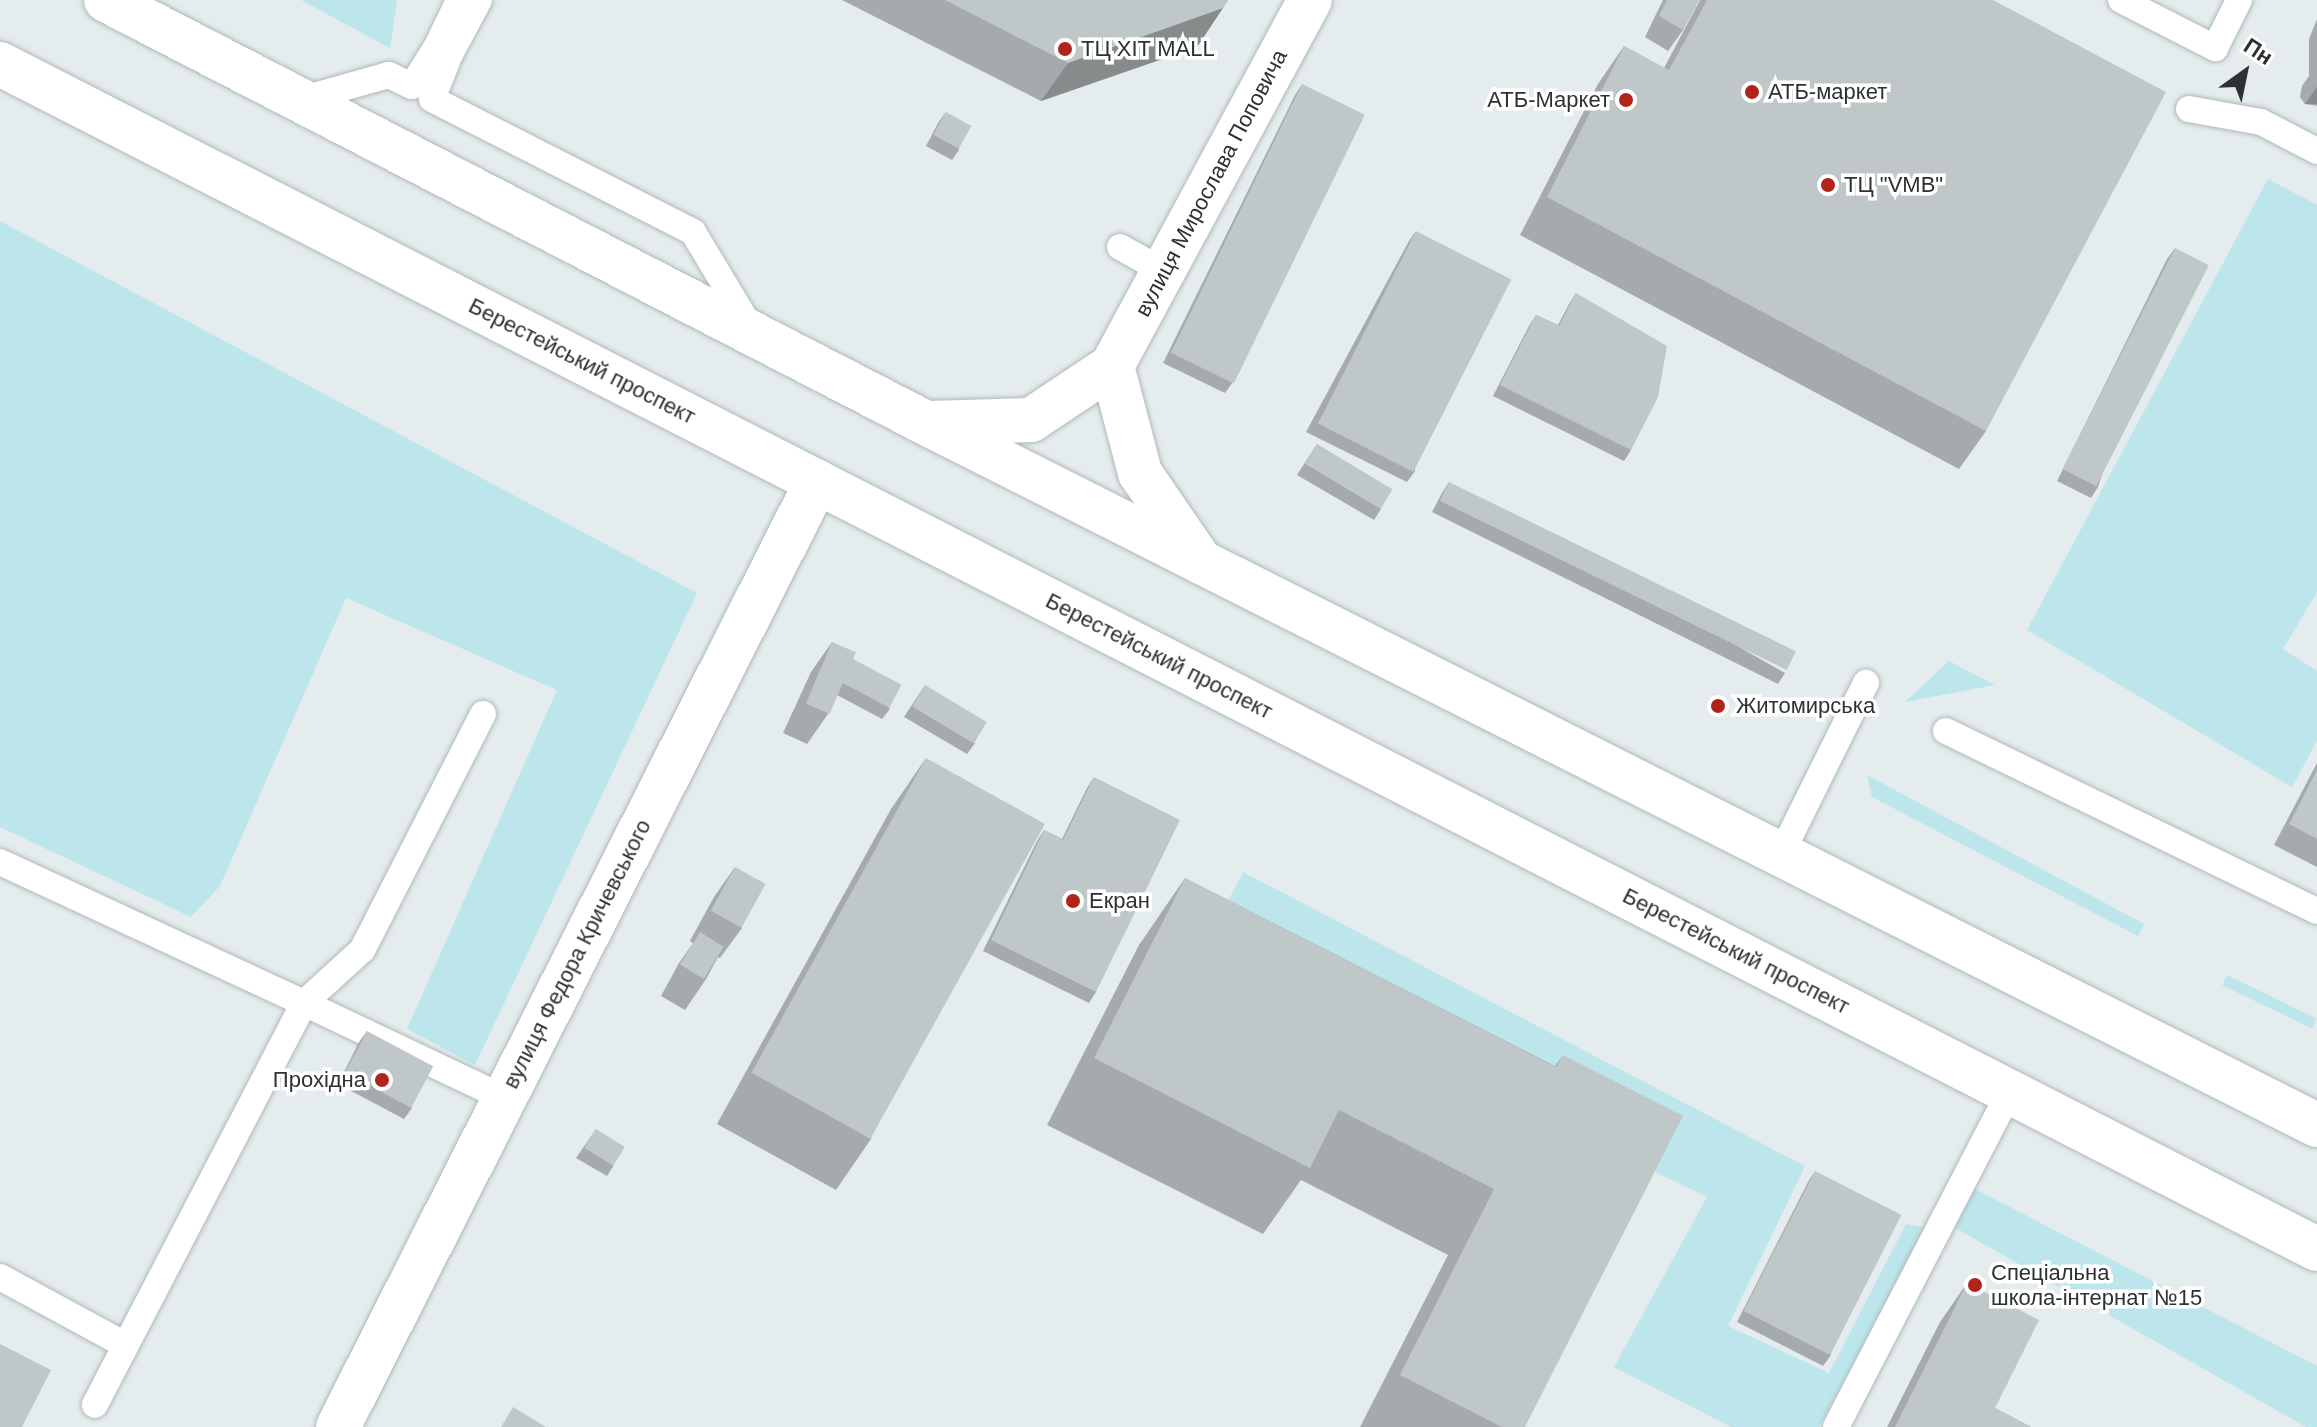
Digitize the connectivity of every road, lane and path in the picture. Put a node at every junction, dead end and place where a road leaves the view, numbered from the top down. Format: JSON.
{"nodes":[{"id":1,"x":106,"y":0,"type":"edge"},
{"id":2,"x":459,"y":0,"type":"edge"},
{"id":3,"x":479,"y":0,"type":"edge"},
{"id":4,"x":1310,"y":0,"type":"edge"},
{"id":5,"x":2121,"y":0,"type":"edge"},
{"id":6,"x":2239,"y":0,"type":"edge"},
{"id":7,"x":0,"y":64,"type":"edge"},
{"id":8,"x":300,"y":100,"type":"junction"},
{"id":9,"x":2189,"y":109,"type":"dead end"},
{"id":10,"x":2317,"y":151,"type":"edge"},
{"id":11,"x":1120,"y":247,"type":"dead end"},
{"id":12,"x":1163,"y":271,"type":"junction"},
{"id":13,"x":754,"y":333,"type":"junction"},
{"id":14,"x":1112,"y":366,"type":"junction"},
{"id":15,"x":928,"y":423,"type":"junction"},
{"id":16,"x":817,"y":481,"type":"junction"},
{"id":17,"x":1201,"y":562,"type":"junction"},
{"id":18,"x":1866,"y":683,"type":"dead end"},
{"id":19,"x":483,"y":714,"type":"dead end"},
{"id":20,"x":1946,"y":731,"type":"dead end"},
{"id":21,"x":1782,"y":852,"type":"junction"},
{"id":22,"x":0,"y":862,"type":"edge"},
{"id":23,"x":2317,"y":911,"type":"edge"},
{"id":24,"x":304,"y":1003,"type":"junction"},
{"id":25,"x":2010,"y":1092,"type":"junction"},
{"id":26,"x":504,"y":1098,"type":"junction"},
{"id":27,"x":2317,"y":1125,"type":"edge"},
{"id":28,"x":2317,"y":1249,"type":"edge"},
{"id":29,"x":0,"y":1277,"type":"edge"},
{"id":30,"x":125,"y":1345,"type":"junction"},
{"id":31,"x":95,"y":1405,"type":"dead end"},
{"id":32,"x":338,"y":1427,"type":"edge"},
{"id":33,"x":1836,"y":1427,"type":"edge"}],
"edges":[{"from":1,"to":8,"type":"main road"},
{"from":2,"to":8,"type":"lane"},
{"from":3,"to":13,"type":"lane"},
{"from":4,"to":12,"type":"main road","name":"вулиця Мирослава Поповича"},
{"from":5,"to":6,"type":"lane"},
{"from":7,"to":16,"type":"main road","name":"Берестейський проспект"},
{"from":8,"to":13,"type":"main road"},
{"from":9,"to":10,"type":"lane"},
{"from":11,"to":12,"type":"lane"},
{"from":12,"to":14,"type":"main road","name":"вулиця Мирослава Поповича"},
{"from":13,"to":15,"type":"main road"},
{"from":14,"to":15,"type":"main road","name":"вулиця Мирослава Поповича"},
{"from":14,"to":17,"type":"main road"},
{"from":15,"to":17,"type":"main road"},
{"from":16,"to":25,"type":"main road","name":"Берестейський проспект"},
{"from":16,"to":26,"type":"main road","name":"вулиця Федора Кричевського"},
{"from":17,"to":21,"type":"main road"},
{"from":18,"to":21,"type":"lane"},
{"from":19,"to":24,"type":"lane"},
{"from":20,"to":23,"type":"lane"},
{"from":21,"to":27,"type":"main road"},
{"from":22,"to":24,"type":"lane"},
{"from":24,"to":26,"type":"lane"},
{"from":24,"to":30,"type":"lane"},
{"from":25,"to":28,"type":"main road","name":"Берестейський проспект"},
{"from":25,"to":33,"type":"lane"},
{"from":26,"to":32,"type":"main road","name":"вулиця Федора Кричевського"},
{"from":29,"to":30,"type":"lane"},
{"from":30,"to":31,"type":"lane"}]}
